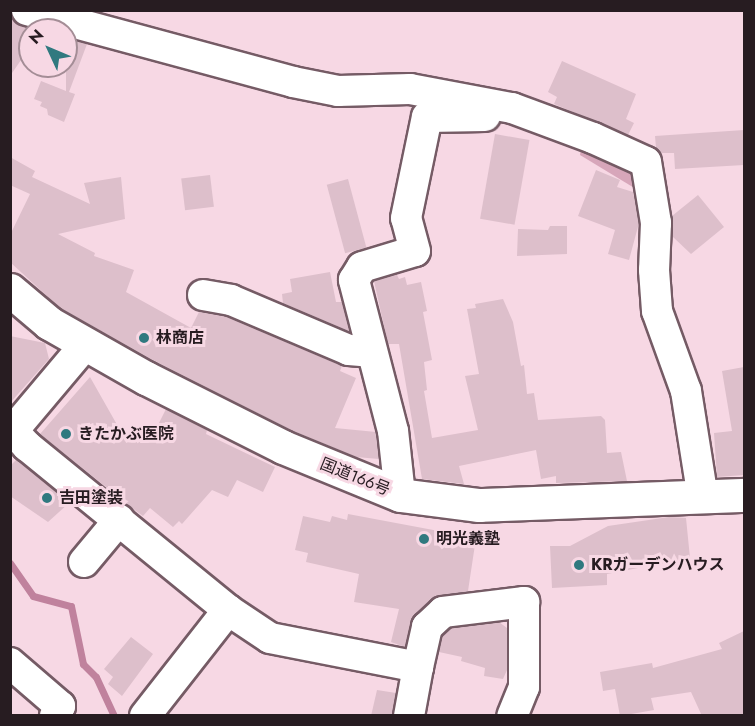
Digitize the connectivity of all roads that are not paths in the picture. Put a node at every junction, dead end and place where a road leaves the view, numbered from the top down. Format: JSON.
{"nodes":[{"id":1,"x":27,"y":10,"type":"edge"},
{"id":2,"x":109,"y":21,"type":"edge"},
{"id":3,"x":525,"y":113,"type":"junction"},
{"id":4,"x":10,"y":290,"type":"edge"},
{"id":5,"x":203,"y":295,"type":"dead end"},
{"id":6,"x":85,"y":345,"type":"junction"},
{"id":7,"x":370,"y":352,"type":"junction"},
{"id":8,"x":12,"y":432,"type":"edge"},
{"id":9,"x":400,"y":495,"type":"junction"},
{"id":10,"x":744,"y":495,"type":"edge"},
{"id":11,"x":703,"y":498,"type":"junction"},
{"id":12,"x":119,"y":520,"type":"junction"},
{"id":13,"x":84,"y":562,"type":"dead end"},
{"id":14,"x":228,"y":610,"type":"junction"},
{"id":15,"x":10,"y":663,"type":"edge"},
{"id":16,"x":418,"y":667,"type":"junction"},
{"id":17,"x":146,"y":700,"type":"edge"},
{"id":18,"x":55,"y":716,"type":"edge"},
{"id":19,"x":409,"y":716,"type":"edge"},
{"id":20,"x":512,"y":716,"type":"edge"}],
"edges":[{"from":1,"to":2,"type":"street"},
{"from":2,"to":3,"type":"street"},
{"from":3,"to":7,"type":"street"},
{"from":3,"to":11,"type":"street"},
{"from":4,"to":6,"type":"highway","name":"国道166号"},
{"from":5,"to":7,"type":"street"},
{"from":6,"to":8,"type":"street"},
{"from":6,"to":9,"type":"highway","name":"国道166号"},
{"from":7,"to":9,"type":"street"},
{"from":8,"to":12,"type":"street"},
{"from":9,"to":11,"type":"highway","name":"国道166号"},
{"from":10,"to":11,"type":"highway","name":"国道166号"},
{"from":12,"to":13,"type":"street"},
{"from":12,"to":14,"type":"street"},
{"from":14,"to":16,"type":"street"},
{"from":14,"to":17,"type":"street"},
{"from":15,"to":18,"type":"street"},
{"from":16,"to":19,"type":"street"},
{"from":16,"to":20,"type":"street"}]}
